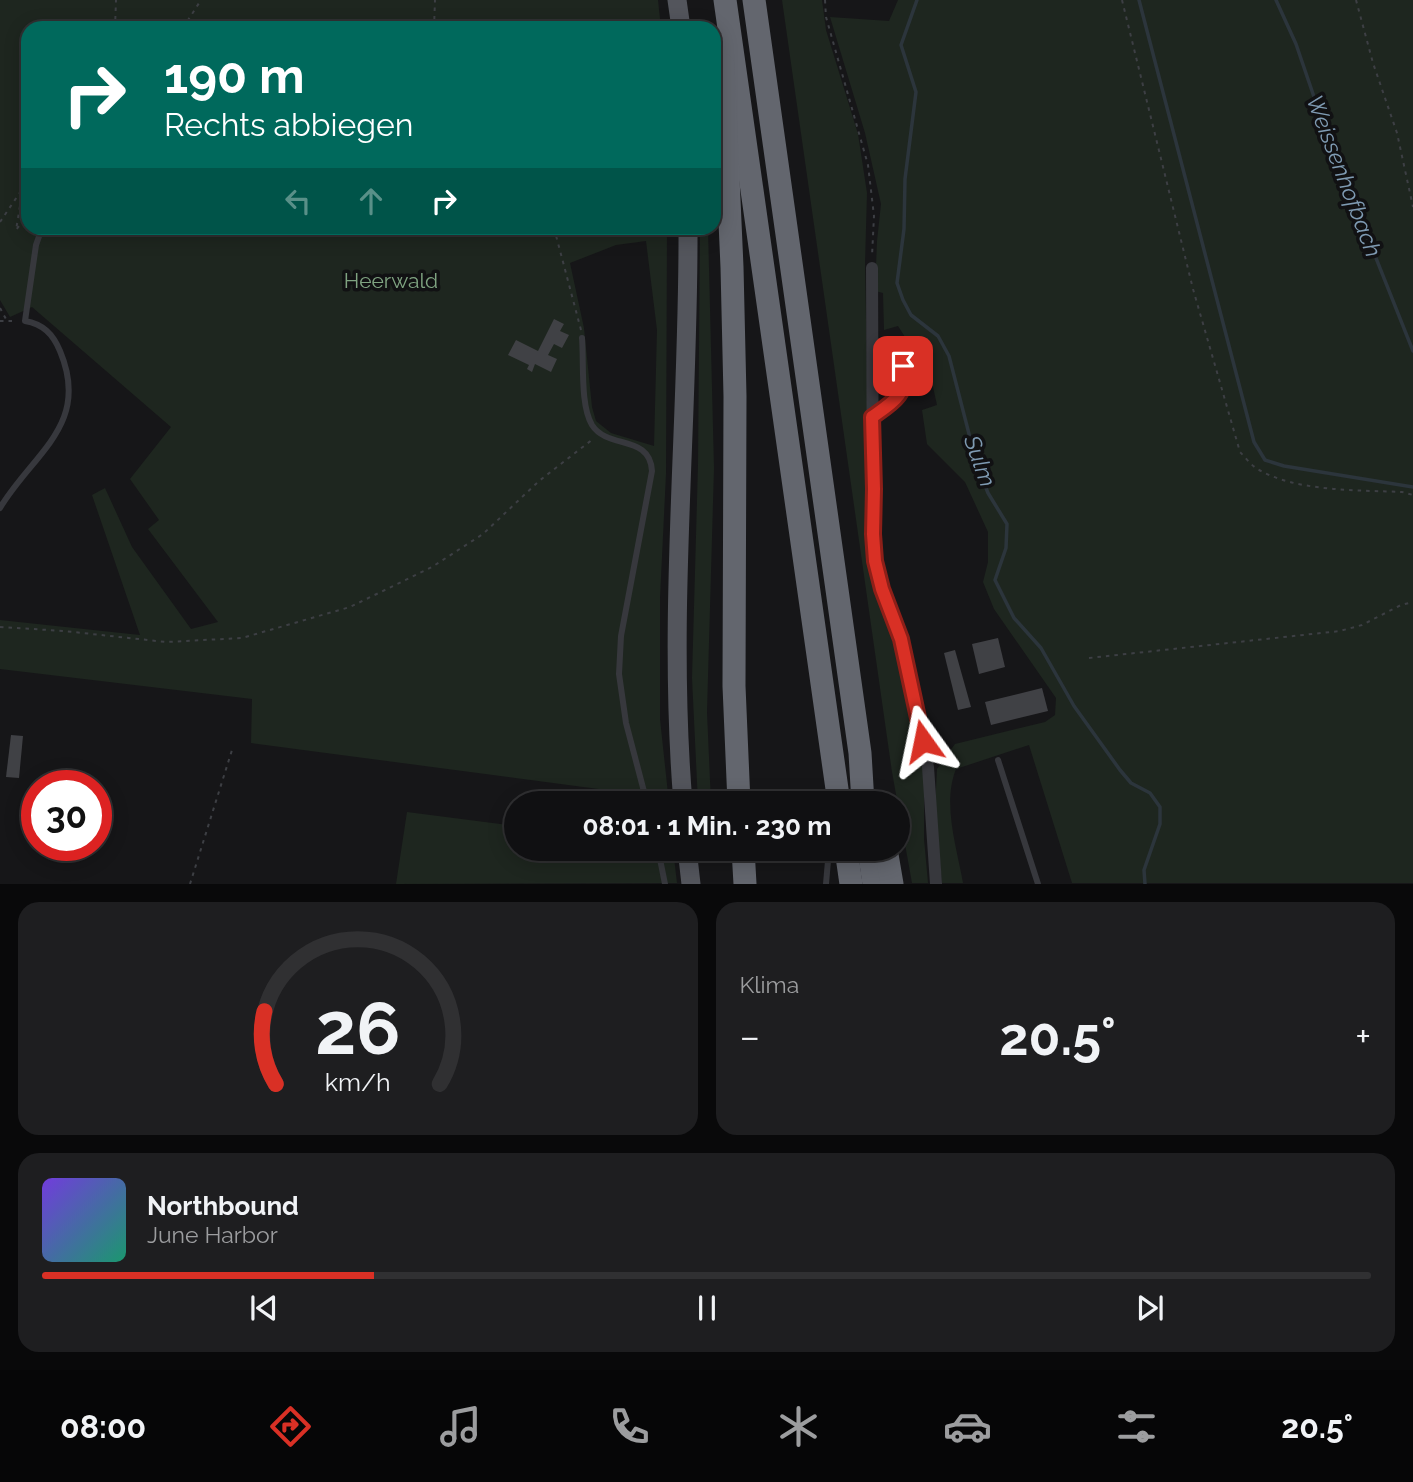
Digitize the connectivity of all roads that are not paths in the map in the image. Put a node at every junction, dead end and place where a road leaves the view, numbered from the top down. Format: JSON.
{"nodes":[{"id":1,"x":677,"y":0,"type":"edge"},
{"id":2,"x":723,"y":0,"type":"edge"},
{"id":3,"x":754,"y":0,"type":"edge"},
{"id":4,"x":680,"y":21,"type":"edge"},
{"id":5,"x":40,"y":235,"type":"edge"},
{"id":6,"x":688,"y":235,"type":"edge"},
{"id":7,"x":872,"y":268,"type":"road end"},
{"id":8,"x":582,"y":338,"type":"road end"},
{"id":9,"x":872,"y":346,"type":"junction"},
{"id":10,"x":872,"y":417,"type":"junction"},
{"id":11,"x":0,"y":508,"type":"edge"},
{"id":12,"x":860,"y":753,"type":"junction"},
{"id":13,"x":998,"y":760,"type":"dead end"},
{"id":14,"x":835,"y":772,"type":"junction"},
{"id":15,"x":644,"y":791,"type":"edge"},
{"id":16,"x":683,"y":791,"type":"edge"},
{"id":17,"x":738,"y":791,"type":"edge"},
{"id":18,"x":833,"y":791,"type":"edge"},
{"id":19,"x":837,"y":791,"type":"edge"},
{"id":20,"x":862,"y":791,"type":"edge"},
{"id":21,"x":873,"y":791,"type":"edge"},
{"id":22,"x":660,"y":861,"type":"edge"},
{"id":23,"x":688,"y":861,"type":"edge"},
{"id":24,"x":744,"y":861,"type":"edge"},
{"id":25,"x":828,"y":861,"type":"edge"},
{"id":26,"x":848,"y":861,"type":"edge"},
{"id":27,"x":871,"y":861,"type":"edge"},
{"id":28,"x":888,"y":861,"type":"edge"},
{"id":29,"x":665,"y":884,"type":"edge"},
{"id":30,"x":691,"y":884,"type":"edge"},
{"id":31,"x":745,"y":884,"type":"edge"},
{"id":32,"x":827,"y":884,"type":"edge"},
{"id":33,"x":851,"y":884,"type":"edge"},
{"id":34,"x":874,"y":884,"type":"edge"},
{"id":35,"x":892,"y":884,"type":"edge"},
{"id":36,"x":936,"y":884,"type":"edge"},
{"id":37,"x":1038,"y":884,"type":"edge"}],
"edges":[{"from":1,"to":4,"type":"main road"},
{"from":2,"to":14,"type":"highway"},
{"from":2,"to":17,"type":"highway"},
{"from":3,"to":12,"type":"highway"},
{"from":5,"to":11,"type":"lane"},
{"from":6,"to":16,"type":"main road"},
{"from":7,"to":9,"type":"street"},
{"from":8,"to":15,"type":"lane"},
{"from":9,"to":10,"type":"street"},
{"from":9,"to":10,"type":"lane"},
{"from":10,"to":36,"type":"street"},
{"from":12,"to":20,"type":"highway"},
{"from":12,"to":21,"type":"highway"},
{"from":13,"to":37,"type":"lane"},
{"from":14,"to":18,"type":"lane"},
{"from":14,"to":19,"type":"highway"},
{"from":22,"to":29,"type":"lane"},
{"from":23,"to":30,"type":"main road"},
{"from":24,"to":31,"type":"highway"},
{"from":25,"to":32,"type":"lane"},
{"from":26,"to":33,"type":"highway"},
{"from":27,"to":34,"type":"highway"},
{"from":28,"to":35,"type":"highway"}]}
